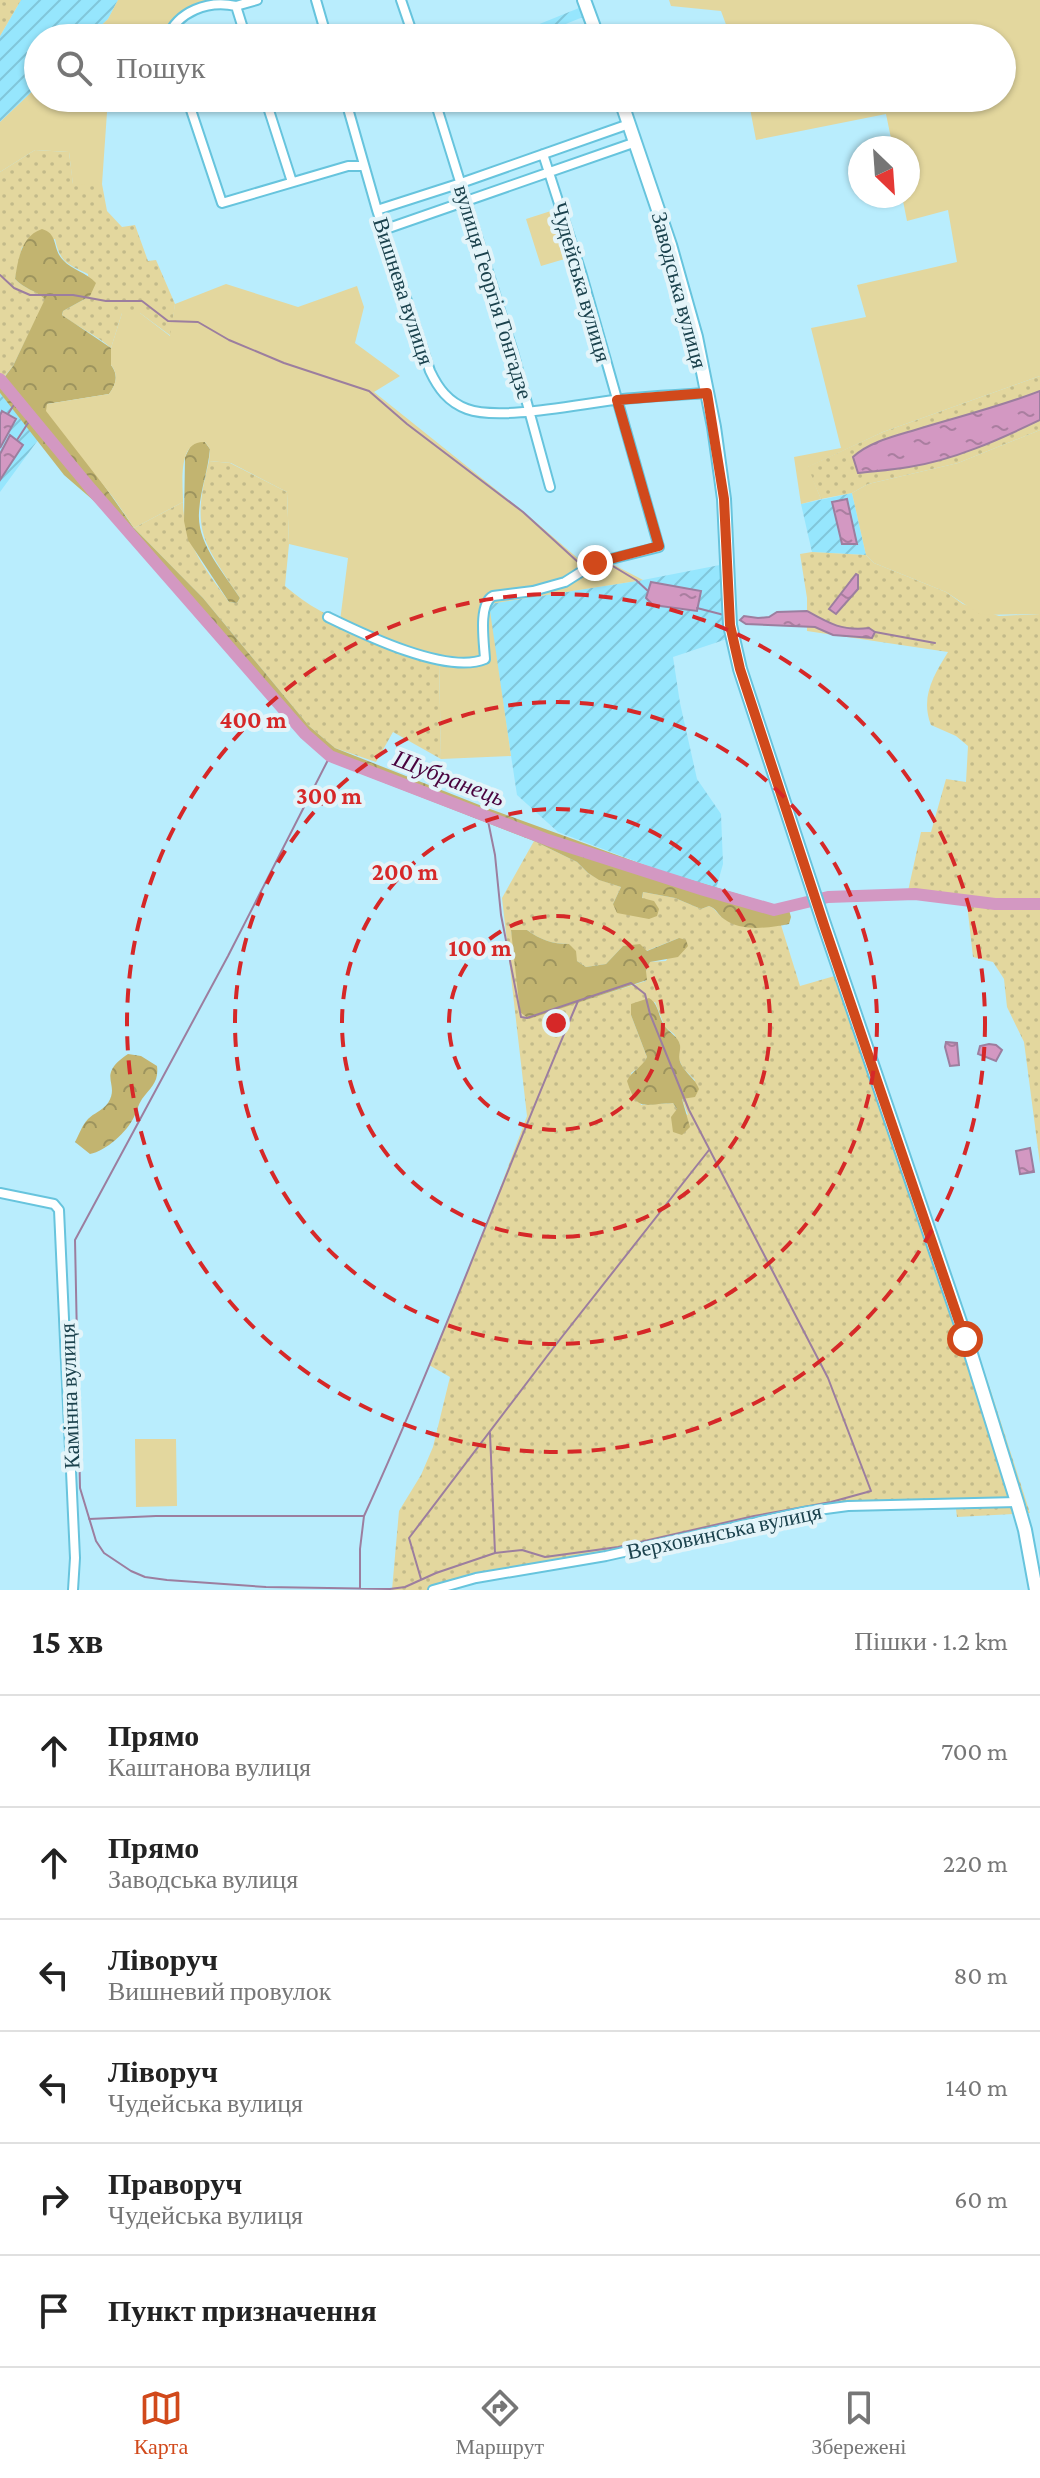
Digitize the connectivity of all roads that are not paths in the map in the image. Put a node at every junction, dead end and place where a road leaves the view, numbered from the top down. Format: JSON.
{"nodes":[{"id":1,"x":257,"y":0,"type":"edge"},
{"id":2,"x":316,"y":0,"type":"edge"},
{"id":3,"x":401,"y":0,"type":"edge"},
{"id":4,"x":584,"y":0,"type":"edge"},
{"id":5,"x":236,"y":6,"type":"junction"},
{"id":6,"x":174,"y":24,"type":"edge"},
{"id":7,"x":242,"y":24,"type":"edge"},
{"id":8,"x":323,"y":24,"type":"edge"},
{"id":9,"x":409,"y":24,"type":"edge"},
{"id":10,"x":593,"y":24,"type":"edge"},
{"id":11,"x":192,"y":112,"type":"edge"},
{"id":12,"x":270,"y":112,"type":"edge"},
{"id":13,"x":349,"y":112,"type":"edge"},
{"id":14,"x":438,"y":112,"type":"edge"},
{"id":15,"x":625,"y":112,"type":"edge"},
{"id":16,"x":629,"y":124,"type":"junction"},
{"id":17,"x":636,"y":142,"type":"junction"},
{"id":18,"x":543,"y":154,"type":"junction"},
{"id":19,"x":364,"y":166,"type":"junction"},
{"id":20,"x":550,"y":172,"type":"junction"},
{"id":21,"x":292,"y":182,"type":"junction"},
{"id":22,"x":461,"y":183,"type":"junction"},
{"id":23,"x":467,"y":202,"type":"junction"},
{"id":24,"x":377,"y":210,"type":"junction"},
{"id":25,"x":383,"y":230,"type":"junction"},
{"id":26,"x":707,"y":393,"type":"junction"},
{"id":27,"x":617,"y":400,"type":"junction"},
{"id":28,"x":530,"y":411,"type":"junction"},
{"id":29,"x":550,"y":487,"type":"dead end"},
{"id":30,"x":328,"y":617,"type":"dead end"},
{"id":31,"x":0,"y":1193,"type":"edge"},
{"id":32,"x":1017,"y":1502,"type":"junction"},
{"id":33,"x":1033,"y":1538,"type":"edge"},
{"id":34,"x":73,"y":1590,"type":"edge"},
{"id":35,"x":433,"y":1590,"type":"edge"},
{"id":36,"x":1036,"y":1590,"type":"edge"}],
"edges":[{"from":1,"to":5,"type":"street"},
{"from":2,"to":8,"type":"street"},
{"from":3,"to":9,"type":"street"},
{"from":4,"to":10,"type":"main road"},
{"from":5,"to":6,"type":"street"},
{"from":5,"to":7,"type":"street"},
{"from":11,"to":21,"type":"street"},
{"from":12,"to":21,"type":"street"},
{"from":13,"to":19,"type":"street","name":"Вишнева вулиця"},
{"from":14,"to":22,"type":"street","name":"вулиця Георгія Гонгадзе"},
{"from":15,"to":16,"type":"main road","name":"Заводська вулиця"},
{"from":16,"to":17,"type":"main road","name":"Заводська вулиця"},
{"from":16,"to":18,"type":"street"},
{"from":17,"to":20,"type":"street"},
{"from":17,"to":26,"type":"main road","name":"Заводська вулиця"},
{"from":18,"to":20,"type":"street","name":"Чудейська вулиця"},
{"from":18,"to":22,"type":"street"},
{"from":19,"to":21,"type":"street"},
{"from":19,"to":24,"type":"street","name":"Вишнева вулиця"},
{"from":20,"to":23,"type":"street"},
{"from":20,"to":27,"type":"street","name":"Чудейська вулиця"},
{"from":22,"to":23,"type":"street","name":"вулиця Георгія Гонгадзе"},
{"from":22,"to":24,"type":"street"},
{"from":23,"to":25,"type":"street"},
{"from":23,"to":28,"type":"street","name":"вулиця Георгія Гонгадзе"},
{"from":24,"to":25,"type":"street","name":"Вишнева вулиця"},
{"from":25,"to":28,"type":"street","name":"Вишнева вулиця"},
{"from":26,"to":27,"type":"street","name":"Вишнева вулиця"},
{"from":26,"to":32,"type":"main road","name":"Заводська вулиця"},
{"from":27,"to":28,"type":"street","name":"Вишнева вулиця"},
{"from":27,"to":30,"type":"street","name":"Чудейська вулиця"},
{"from":28,"to":29,"type":"street","name":"вулиця Георгія Гонгадзе"},
{"from":31,"to":34,"type":"street","name":"Камінна вулиця"},
{"from":32,"to":33,"type":"main road","name":"Заводська вулиця"},
{"from":32,"to":35,"type":"street","name":"Верховинська вулиця"},
{"from":33,"to":36,"type":"main road","name":"Заводська вулиця"}]}
